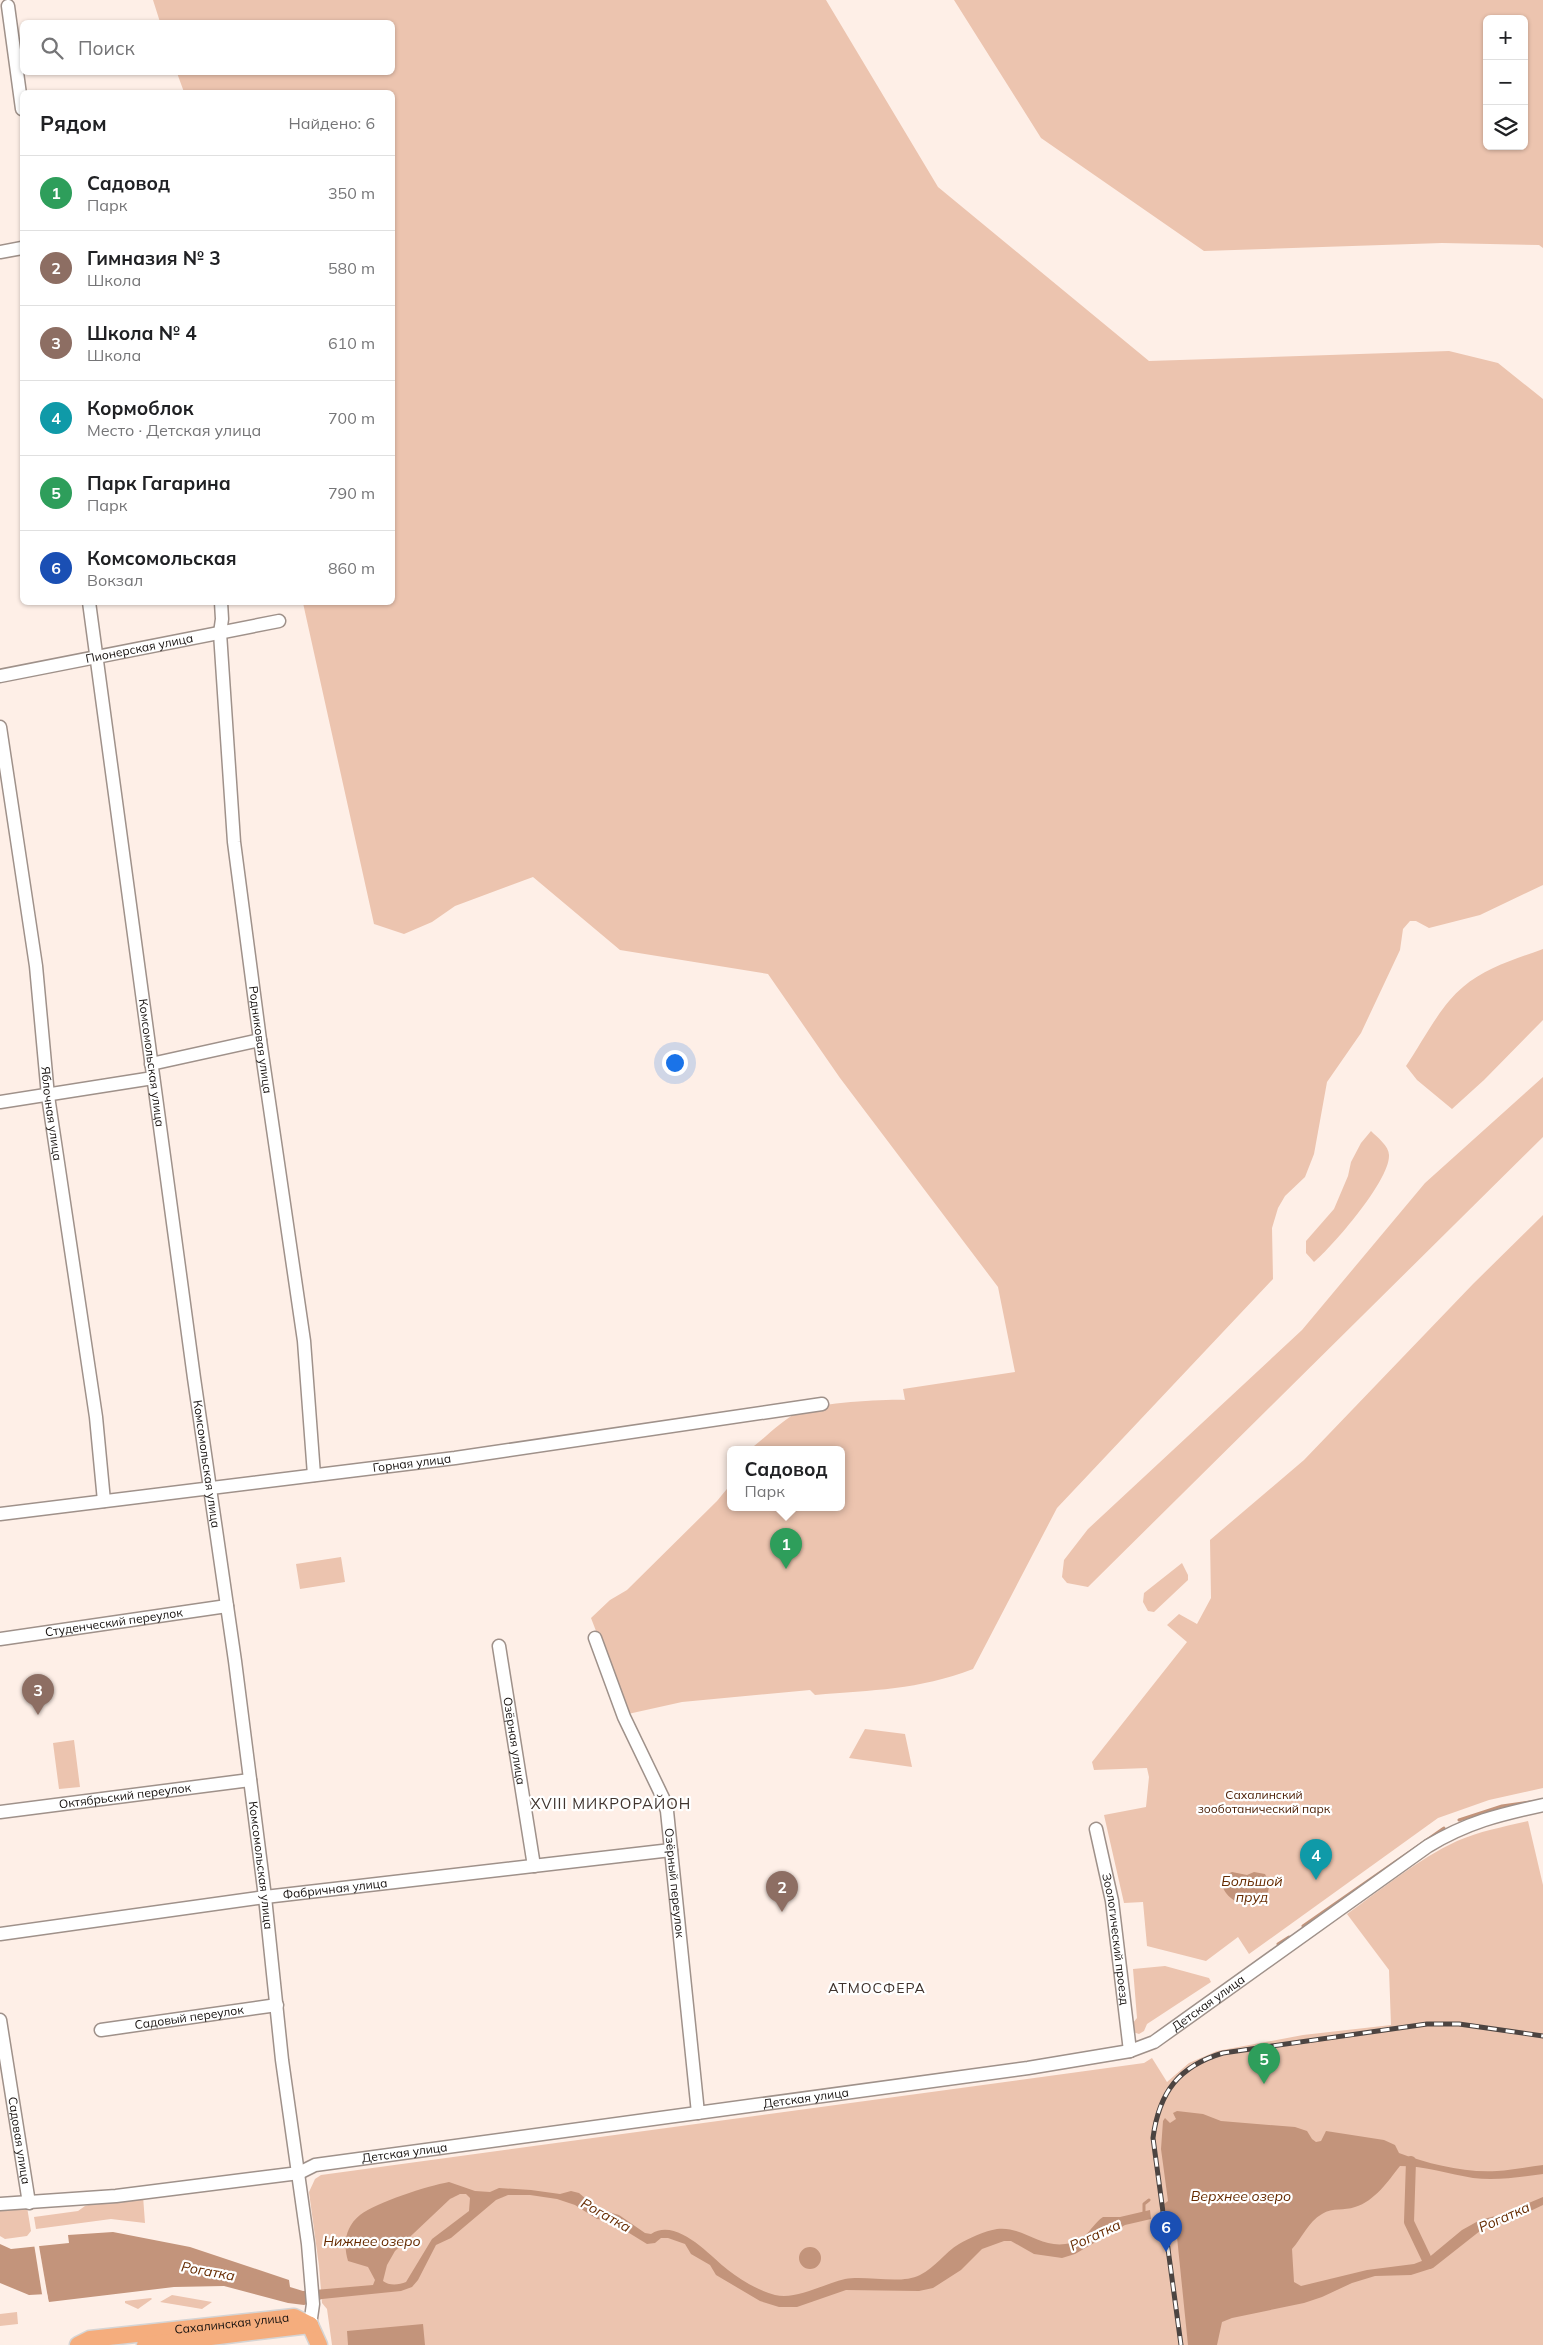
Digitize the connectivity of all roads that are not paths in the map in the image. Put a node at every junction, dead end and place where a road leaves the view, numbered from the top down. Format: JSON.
{"nodes":[{"id":1,"x":8,"y":6,"type":"dead end"},
{"id":2,"x":20,"y":93,"type":"edge"},
{"id":3,"x":20,"y":248,"type":"edge"},
{"id":4,"x":0,"y":252,"type":"edge"},
{"id":5,"x":89,"y":605,"type":"edge"},
{"id":6,"x":221,"y":605,"type":"edge"},
{"id":7,"x":279,"y":621,"type":"dead end"},
{"id":8,"x":220,"y":633,"type":"junction"},
{"id":9,"x":97,"y":657,"type":"junction"},
{"id":10,"x":0,"y":676,"type":"edge"},
{"id":11,"x":0,"y":727,"type":"edge"},
{"id":12,"x":260,"y":1040,"type":"junction"},
{"id":13,"x":151,"y":1064,"type":"junction"},
{"id":14,"x":153,"y":1078,"type":"junction"},
{"id":15,"x":48,"y":1096,"type":"junction"},
{"id":16,"x":0,"y":1102,"type":"edge"},
{"id":17,"x":822,"y":1404,"type":"dead end"},
{"id":18,"x":314,"y":1475,"type":"junction"},
{"id":19,"x":210,"y":1488,"type":"junction"},
{"id":20,"x":104,"y":1501,"type":"junction"},
{"id":21,"x":0,"y":1514,"type":"edge"},
{"id":22,"x":227,"y":1606,"type":"junction"},
{"id":23,"x":595,"y":1638,"type":"dead end"},
{"id":24,"x":0,"y":1639,"type":"edge"},
{"id":25,"x":499,"y":1646,"type":"dead end"},
{"id":26,"x":250,"y":1780,"type":"junction"},
{"id":27,"x":1543,"y":1805,"type":"edge"},
{"id":28,"x":0,"y":1812,"type":"edge"},
{"id":29,"x":1096,"y":1829,"type":"dead end"},
{"id":30,"x":671,"y":1850,"type":"junction"},
{"id":31,"x":534,"y":1866,"type":"junction"},
{"id":32,"x":265,"y":1897,"type":"junction"},
{"id":33,"x":0,"y":1934,"type":"edge"},
{"id":34,"x":276,"y":2005,"type":"junction"},
{"id":35,"x":0,"y":2020,"type":"edge"},
{"id":36,"x":102,"y":2030,"type":"dead end"},
{"id":37,"x":1130,"y":2051,"type":"junction"},
{"id":38,"x":698,"y":2113,"type":"junction"},
{"id":39,"x":299,"y":2173,"type":"junction"},
{"id":40,"x":29,"y":2203,"type":"junction"},
{"id":41,"x":0,"y":2204,"type":"edge"},
{"id":42,"x":310,"y":2325,"type":"junction"},
{"id":43,"x":78,"y":2345,"type":"edge"},
{"id":44,"x":145,"y":2345,"type":"edge"},
{"id":45,"x":308,"y":2345,"type":"edge"},
{"id":46,"x":319,"y":2345,"type":"edge"}],
"edges":[{"from":1,"to":2,"type":"street"},
{"from":3,"to":4,"type":"street"},
{"from":5,"to":9,"type":"street","name":"Комсомольская улица"},
{"from":6,"to":8,"type":"street","name":"Родниковая улица"},
{"from":7,"to":8,"type":"street","name":"Пионерская улица"},
{"from":8,"to":9,"type":"street","name":"Пионерская улица"},
{"from":8,"to":12,"type":"street","name":"Родниковая улица"},
{"from":9,"to":10,"type":"street","name":"Пионерская улица"},
{"from":9,"to":13,"type":"street","name":"Комсомольская улица"},
{"from":11,"to":15,"type":"street","name":"Яблочная улица"},
{"from":12,"to":13,"type":"street"},
{"from":12,"to":18,"type":"street","name":"Родниковая улица"},
{"from":13,"to":14,"type":"street","name":"Комсомольская улица"},
{"from":14,"to":15,"type":"street"},
{"from":14,"to":19,"type":"street","name":"Комсомольская улица"},
{"from":15,"to":16,"type":"street"},
{"from":15,"to":20,"type":"street","name":"Яблочная улица"},
{"from":17,"to":18,"type":"street","name":"Горная улица"},
{"from":18,"to":19,"type":"street","name":"Горная улица"},
{"from":19,"to":20,"type":"street","name":"Горная улица"},
{"from":19,"to":22,"type":"street","name":"Комсомольская улица"},
{"from":20,"to":21,"type":"street","name":"Горная улица"},
{"from":22,"to":24,"type":"street","name":"Студенческий переулок"},
{"from":22,"to":26,"type":"street","name":"Комсомольская улица"},
{"from":23,"to":30,"type":"street","name":"Озёрный переулок"},
{"from":25,"to":31,"type":"street","name":"Озёрная улица"},
{"from":26,"to":28,"type":"street","name":"Октябрьский переулок"},
{"from":26,"to":32,"type":"street","name":"Комсомольская улица"},
{"from":27,"to":37,"type":"street","name":"Детская улица"},
{"from":29,"to":37,"type":"street","name":"Зоологический проезд"},
{"from":30,"to":31,"type":"street","name":"Фабричная улица"},
{"from":30,"to":38,"type":"street","name":"Озёрный переулок"},
{"from":31,"to":32,"type":"street","name":"Фабричная улица"},
{"from":32,"to":33,"type":"street","name":"Фабричная улица"},
{"from":32,"to":34,"type":"street","name":"Комсомольская улица"},
{"from":34,"to":36,"type":"street","name":"Садовый переулок"},
{"from":34,"to":39,"type":"street","name":"Комсомольская улица"},
{"from":35,"to":40,"type":"street","name":"Садовая улица"},
{"from":37,"to":38,"type":"street","name":"Детская улица"},
{"from":38,"to":39,"type":"street","name":"Детская улица"},
{"from":39,"to":40,"type":"street","name":"Детская улица"},
{"from":39,"to":42,"type":"street","name":"Комсомольская улица"},
{"from":40,"to":41,"type":"street","name":"Детская улица"},
{"from":42,"to":43,"type":"main road","name":"Сахалинская улица"},
{"from":42,"to":44,"type":"main road","name":"Сахалинская улица"},
{"from":42,"to":45,"type":"main road","name":"Комсомольская улица"},
{"from":42,"to":46,"type":"main road"}]}
